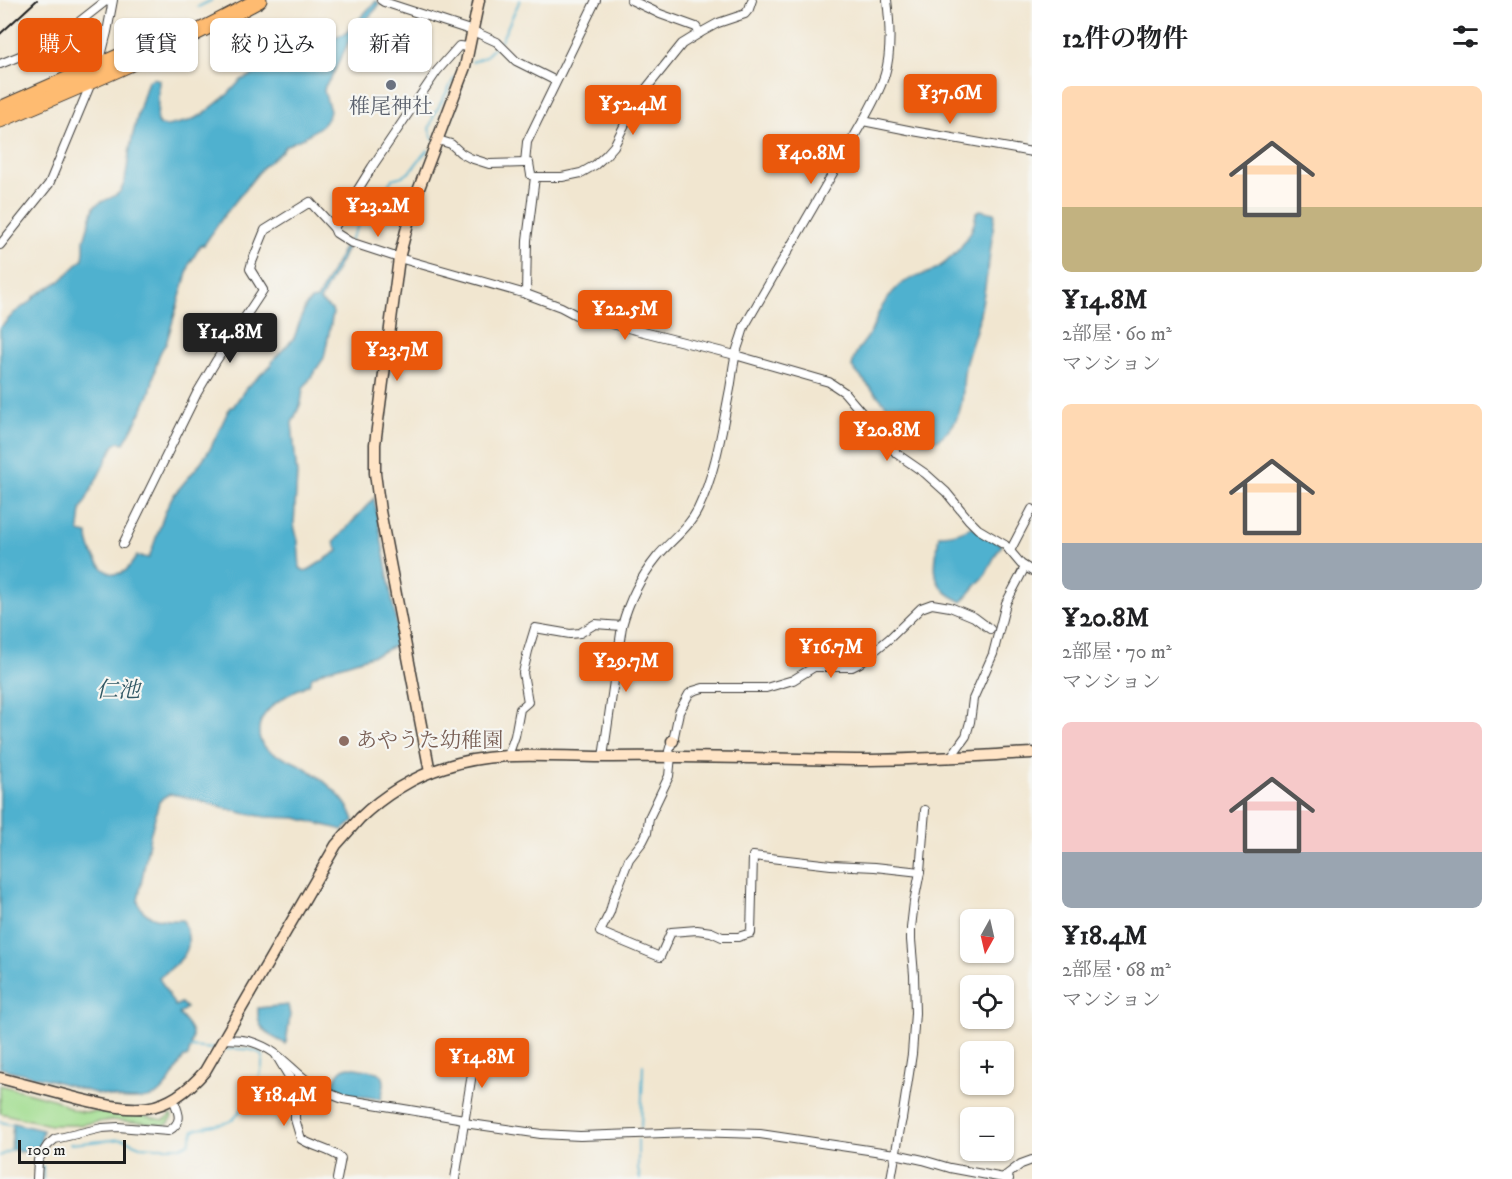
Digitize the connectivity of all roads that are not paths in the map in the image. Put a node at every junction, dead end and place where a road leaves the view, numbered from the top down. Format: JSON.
{"nodes":[{"id":1,"x":107,"y":0,"type":"edge"},
{"id":2,"x":113,"y":0,"type":"edge"},
{"id":3,"x":239,"y":0,"type":"edge"},
{"id":4,"x":258,"y":0,"type":"edge"},
{"id":5,"x":381,"y":0,"type":"edge"},
{"id":6,"x":479,"y":0,"type":"edge"},
{"id":7,"x":596,"y":0,"type":"edge"},
{"id":8,"x":631,"y":0,"type":"edge"},
{"id":9,"x":752,"y":0,"type":"edge"},
{"id":10,"x":887,"y":0,"type":"edge"},
{"id":11,"x":473,"y":31,"type":"junction"},
{"id":12,"x":700,"y":33,"type":"junction"},
{"id":13,"x":469,"y":47,"type":"junction"},
{"id":14,"x":102,"y":54,"type":"edge"},
{"id":15,"x":0,"y":64,"type":"edge"},
{"id":16,"x":102,"y":65,"type":"edge"},
{"id":17,"x":86,"y":72,"type":"edge"},
{"id":18,"x":96,"y":72,"type":"edge"},
{"id":19,"x":556,"y":81,"type":"junction"},
{"id":20,"x":91,"y":82,"type":"junction"},
{"id":21,"x":0,"y":109,"type":"edge"},
{"id":22,"x":0,"y":120,"type":"edge"},
{"id":23,"x":863,"y":121,"type":"junction"},
{"id":24,"x":438,"y":140,"type":"junction"},
{"id":25,"x":1032,"y":152,"type":"edge"},
{"id":26,"x":525,"y":162,"type":"junction"},
{"id":27,"x":535,"y":177,"type":"junction"},
{"id":28,"x":334,"y":228,"type":"junction"},
{"id":29,"x":0,"y":245,"type":"edge"},
{"id":30,"x":399,"y":258,"type":"junction"},
{"id":31,"x":526,"y":294,"type":"junction"},
{"id":32,"x":735,"y":355,"type":"junction"},
{"id":33,"x":1032,"y":509,"type":"edge"},
{"id":34,"x":123,"y":544,"type":"dead end"},
{"id":35,"x":1010,"y":551,"type":"junction"},
{"id":36,"x":1028,"y":569,"type":"edge"},
{"id":37,"x":622,"y":626,"type":"junction"},
{"id":38,"x":990,"y":628,"type":"dead end"},
{"id":39,"x":1032,"y":753,"type":"edge"},
{"id":40,"x":507,"y":756,"type":"junction"},
{"id":41,"x":671,"y":756,"type":"junction"},
{"id":42,"x":603,"y":757,"type":"junction"},
{"id":43,"x":950,"y":758,"type":"junction"},
{"id":44,"x":430,"y":772,"type":"junction"},
{"id":45,"x":925,"y":810,"type":"dead end"},
{"id":46,"x":920,"y":872,"type":"junction"},
{"id":47,"x":223,"y":1041,"type":"junction"},
{"id":48,"x":273,"y":1051,"type":"junction"},
{"id":49,"x":475,"y":1055,"type":"dead end"},
{"id":50,"x":0,"y":1078,"type":"edge"},
{"id":51,"x":173,"y":1099,"type":"junction"},
{"id":52,"x":464,"y":1121,"type":"junction"},
{"id":53,"x":896,"y":1154,"type":"junction"},
{"id":54,"x":1032,"y":1160,"type":"edge"},
{"id":55,"x":1007,"y":1178,"type":"edge"},
{"id":56,"x":37,"y":1179,"type":"edge"},
{"id":57,"x":338,"y":1179,"type":"edge"},
{"id":58,"x":455,"y":1179,"type":"edge"},
{"id":59,"x":891,"y":1179,"type":"edge"}],
"edges":[{"from":1,"to":15,"type":"street"},
{"from":2,"to":14,"type":"street"},
{"from":3,"to":16,"type":"highway"},
{"from":4,"to":20,"type":"highway"},
{"from":5,"to":11,"type":"street"},
{"from":6,"to":11,"type":"street"},
{"from":7,"to":19,"type":"street"},
{"from":8,"to":12,"type":"street"},
{"from":9,"to":12,"type":"street"},
{"from":10,"to":23,"type":"street"},
{"from":11,"to":13,"type":"street"},
{"from":11,"to":19,"type":"street"},
{"from":12,"to":27,"type":"street"},
{"from":13,"to":24,"type":"street"},
{"from":13,"to":28,"type":"street"},
{"from":17,"to":21,"type":"highway"},
{"from":18,"to":20,"type":"street"},
{"from":19,"to":26,"type":"street"},
{"from":20,"to":22,"type":"highway"},
{"from":20,"to":29,"type":"street"},
{"from":23,"to":25,"type":"street"},
{"from":23,"to":32,"type":"street"},
{"from":24,"to":26,"type":"street"},
{"from":24,"to":30,"type":"street"},
{"from":26,"to":27,"type":"street"},
{"from":27,"to":31,"type":"street"},
{"from":28,"to":30,"type":"street"},
{"from":28,"to":34,"type":"street"},
{"from":30,"to":31,"type":"street"},
{"from":30,"to":44,"type":"street"},
{"from":31,"to":32,"type":"street"},
{"from":32,"to":35,"type":"street"},
{"from":32,"to":37,"type":"street"},
{"from":33,"to":35,"type":"street"},
{"from":35,"to":36,"type":"street"},
{"from":36,"to":43,"type":"street"},
{"from":37,"to":40,"type":"street"},
{"from":37,"to":42,"type":"street"},
{"from":38,"to":41,"type":"street"},
{"from":39,"to":43,"type":"street"},
{"from":40,"to":42,"type":"street"},
{"from":40,"to":44,"type":"street"},
{"from":41,"to":42,"type":"street"},
{"from":41,"to":43,"type":"street"},
{"from":41,"to":46,"type":"street"},
{"from":44,"to":47,"type":"street"},
{"from":45,"to":46,"type":"street"},
{"from":46,"to":53,"type":"street"},
{"from":47,"to":48,"type":"street"},
{"from":47,"to":51,"type":"street"},
{"from":48,"to":52,"type":"street"},
{"from":48,"to":57,"type":"street"},
{"from":49,"to":52,"type":"street"},
{"from":50,"to":51,"type":"street"},
{"from":51,"to":56,"type":"street"},
{"from":52,"to":53,"type":"street"},
{"from":52,"to":58,"type":"street"},
{"from":53,"to":55,"type":"street"},
{"from":53,"to":59,"type":"street"},
{"from":54,"to":55,"type":"street"}]}
